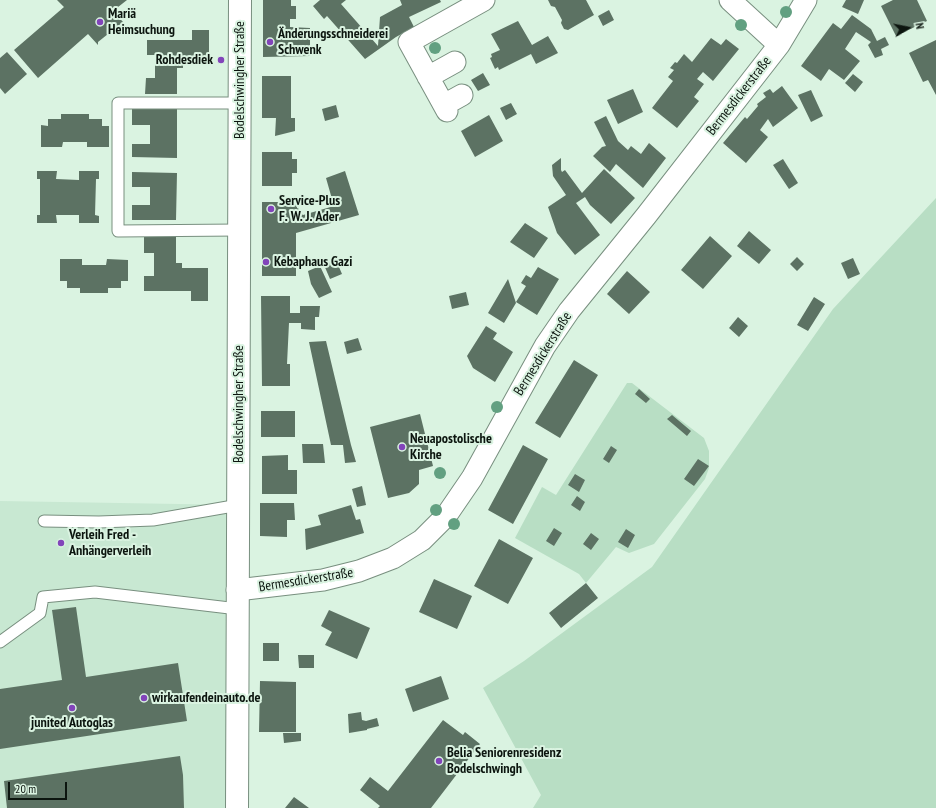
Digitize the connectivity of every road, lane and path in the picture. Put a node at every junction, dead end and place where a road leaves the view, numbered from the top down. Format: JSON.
{"nodes":[{"id":1,"x":240,"y":0,"type":"edge"},
{"id":2,"x":484,"y":0,"type":"edge"},
{"id":3,"x":730,"y":0,"type":"edge"},
{"id":4,"x":806,"y":0,"type":"edge"},
{"id":5,"x":779,"y":45,"type":"junction"},
{"id":6,"x":455,"y":62,"type":"dead end"},
{"id":7,"x":428,"y":77,"type":"junction"},
{"id":8,"x":462,"y":95,"type":"dead end"},
{"id":9,"x":240,"y":103,"type":"junction"},
{"id":10,"x":239,"y":230,"type":"junction"},
{"id":11,"x":239,"y":505,"type":"junction"},
{"id":12,"x":44,"y":521,"type":"dead end"},
{"id":13,"x":238,"y":599,"type":"junction"},
{"id":14,"x":0,"y":642,"type":"edge"},
{"id":15,"x":237,"y":808,"type":"edge"}],
"edges":[{"from":1,"to":9,"type":"street","name":"Bodelschwingher Straße"},
{"from":2,"to":7,"type":"street"},
{"from":3,"to":5,"type":"street"},
{"from":4,"to":5,"type":"street","name":"Bermesdickerstraße"},
{"from":5,"to":13,"type":"street","name":"Bermesdickerstraße"},
{"from":6,"to":7,"type":"street"},
{"from":7,"to":8,"type":"street"},
{"from":9,"to":10,"type":"street","name":"Bodelschwingher Straße"},
{"from":9,"to":10,"type":"lane"},
{"from":10,"to":11,"type":"street","name":"Bodelschwingher Straße"},
{"from":11,"to":12,"type":"lane"},
{"from":11,"to":13,"type":"street","name":"Bodelschwingher Straße"},
{"from":13,"to":14,"type":"lane"},
{"from":13,"to":15,"type":"street","name":"Bodelschwingher Straße"}]}
